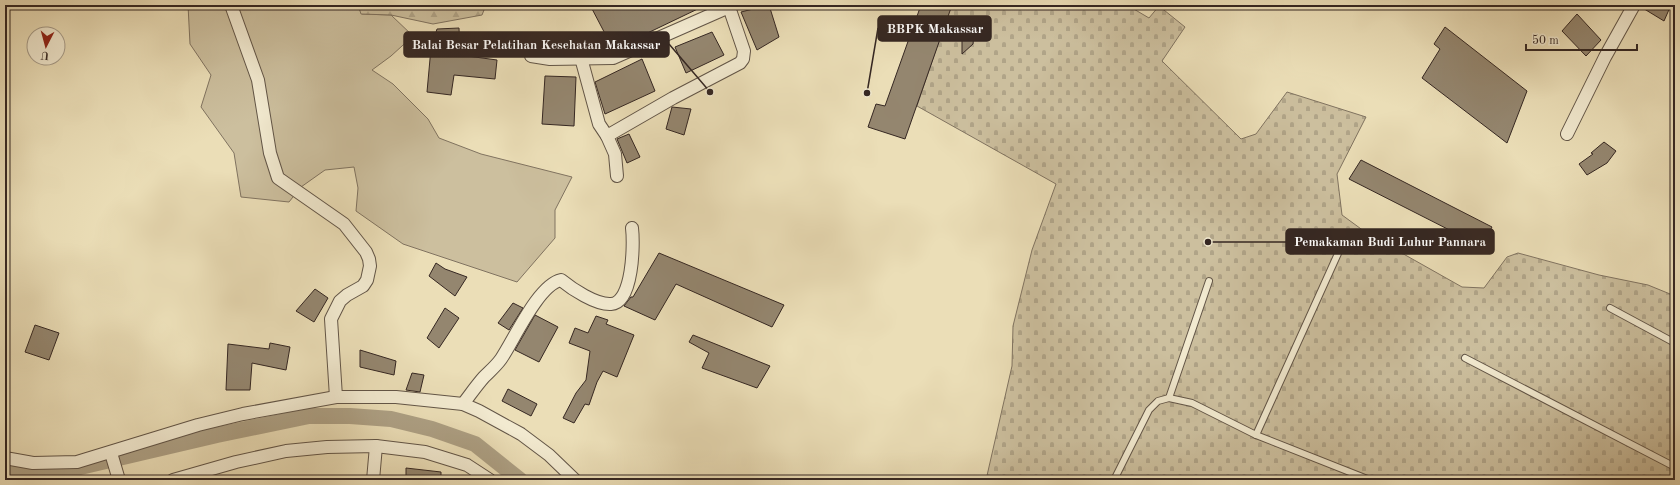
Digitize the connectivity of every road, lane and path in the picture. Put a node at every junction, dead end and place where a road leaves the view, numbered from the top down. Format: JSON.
{"nodes":[{"id":1,"x":231,"y":5,"type":"edge"},
{"id":2,"x":1634,"y":5,"type":"edge"},
{"id":3,"x":729,"y":6,"type":"edge"},
{"id":4,"x":531,"y":56,"type":"dead end"},
{"id":5,"x":582,"y":58,"type":"junction"},
{"id":6,"x":1567,"y":134,"type":"dead end"},
{"id":7,"x":608,"y":136,"type":"junction"},
{"id":8,"x":617,"y":176,"type":"dead end"},
{"id":9,"x":632,"y":228,"type":"dead end"},
{"id":10,"x":1345,"y":238,"type":"dead end"},
{"id":11,"x":1209,"y":281,"type":"dead end"},
{"id":12,"x":1610,"y":308,"type":"dead end"},
{"id":13,"x":1675,"y":343,"type":"edge"},
{"id":14,"x":1465,"y":358,"type":"dead end"},
{"id":15,"x":336,"y":397,"type":"junction"},
{"id":16,"x":1169,"y":398,"type":"junction"},
{"id":17,"x":463,"y":404,"type":"junction"},
{"id":18,"x":1256,"y":435,"type":"junction"},
{"id":19,"x":376,"y":446,"type":"junction"},
{"id":20,"x":110,"y":453,"type":"junction"},
{"id":21,"x":5,"y":458,"type":"edge"},
{"id":22,"x":1675,"y":468,"type":"edge"},
{"id":23,"x":119,"y":480,"type":"edge"},
{"id":24,"x":173,"y":480,"type":"edge"},
{"id":25,"x":373,"y":480,"type":"edge"},
{"id":26,"x":490,"y":480,"type":"edge"},
{"id":27,"x":575,"y":480,"type":"edge"},
{"id":28,"x":1114,"y":480,"type":"edge"},
{"id":29,"x":1370,"y":480,"type":"edge"}],
"edges":[{"from":1,"to":15,"type":"street"},
{"from":2,"to":6,"type":"street"},
{"from":3,"to":5,"type":"street"},
{"from":3,"to":7,"type":"street"},
{"from":4,"to":5,"type":"street"},
{"from":5,"to":7,"type":"street"},
{"from":7,"to":8,"type":"street"},
{"from":9,"to":17,"type":"street"},
{"from":10,"to":18,"type":"lane"},
{"from":11,"to":16,"type":"lane"},
{"from":12,"to":13,"type":"lane"},
{"from":14,"to":22,"type":"lane"},
{"from":15,"to":17,"type":"street"},
{"from":15,"to":20,"type":"street"},
{"from":16,"to":18,"type":"lane"},
{"from":16,"to":28,"type":"lane"},
{"from":17,"to":27,"type":"street"},
{"from":18,"to":29,"type":"lane"},
{"from":19,"to":24,"type":"street"},
{"from":19,"to":25,"type":"street"},
{"from":19,"to":26,"type":"street"},
{"from":20,"to":21,"type":"street"},
{"from":20,"to":23,"type":"street"}]}
